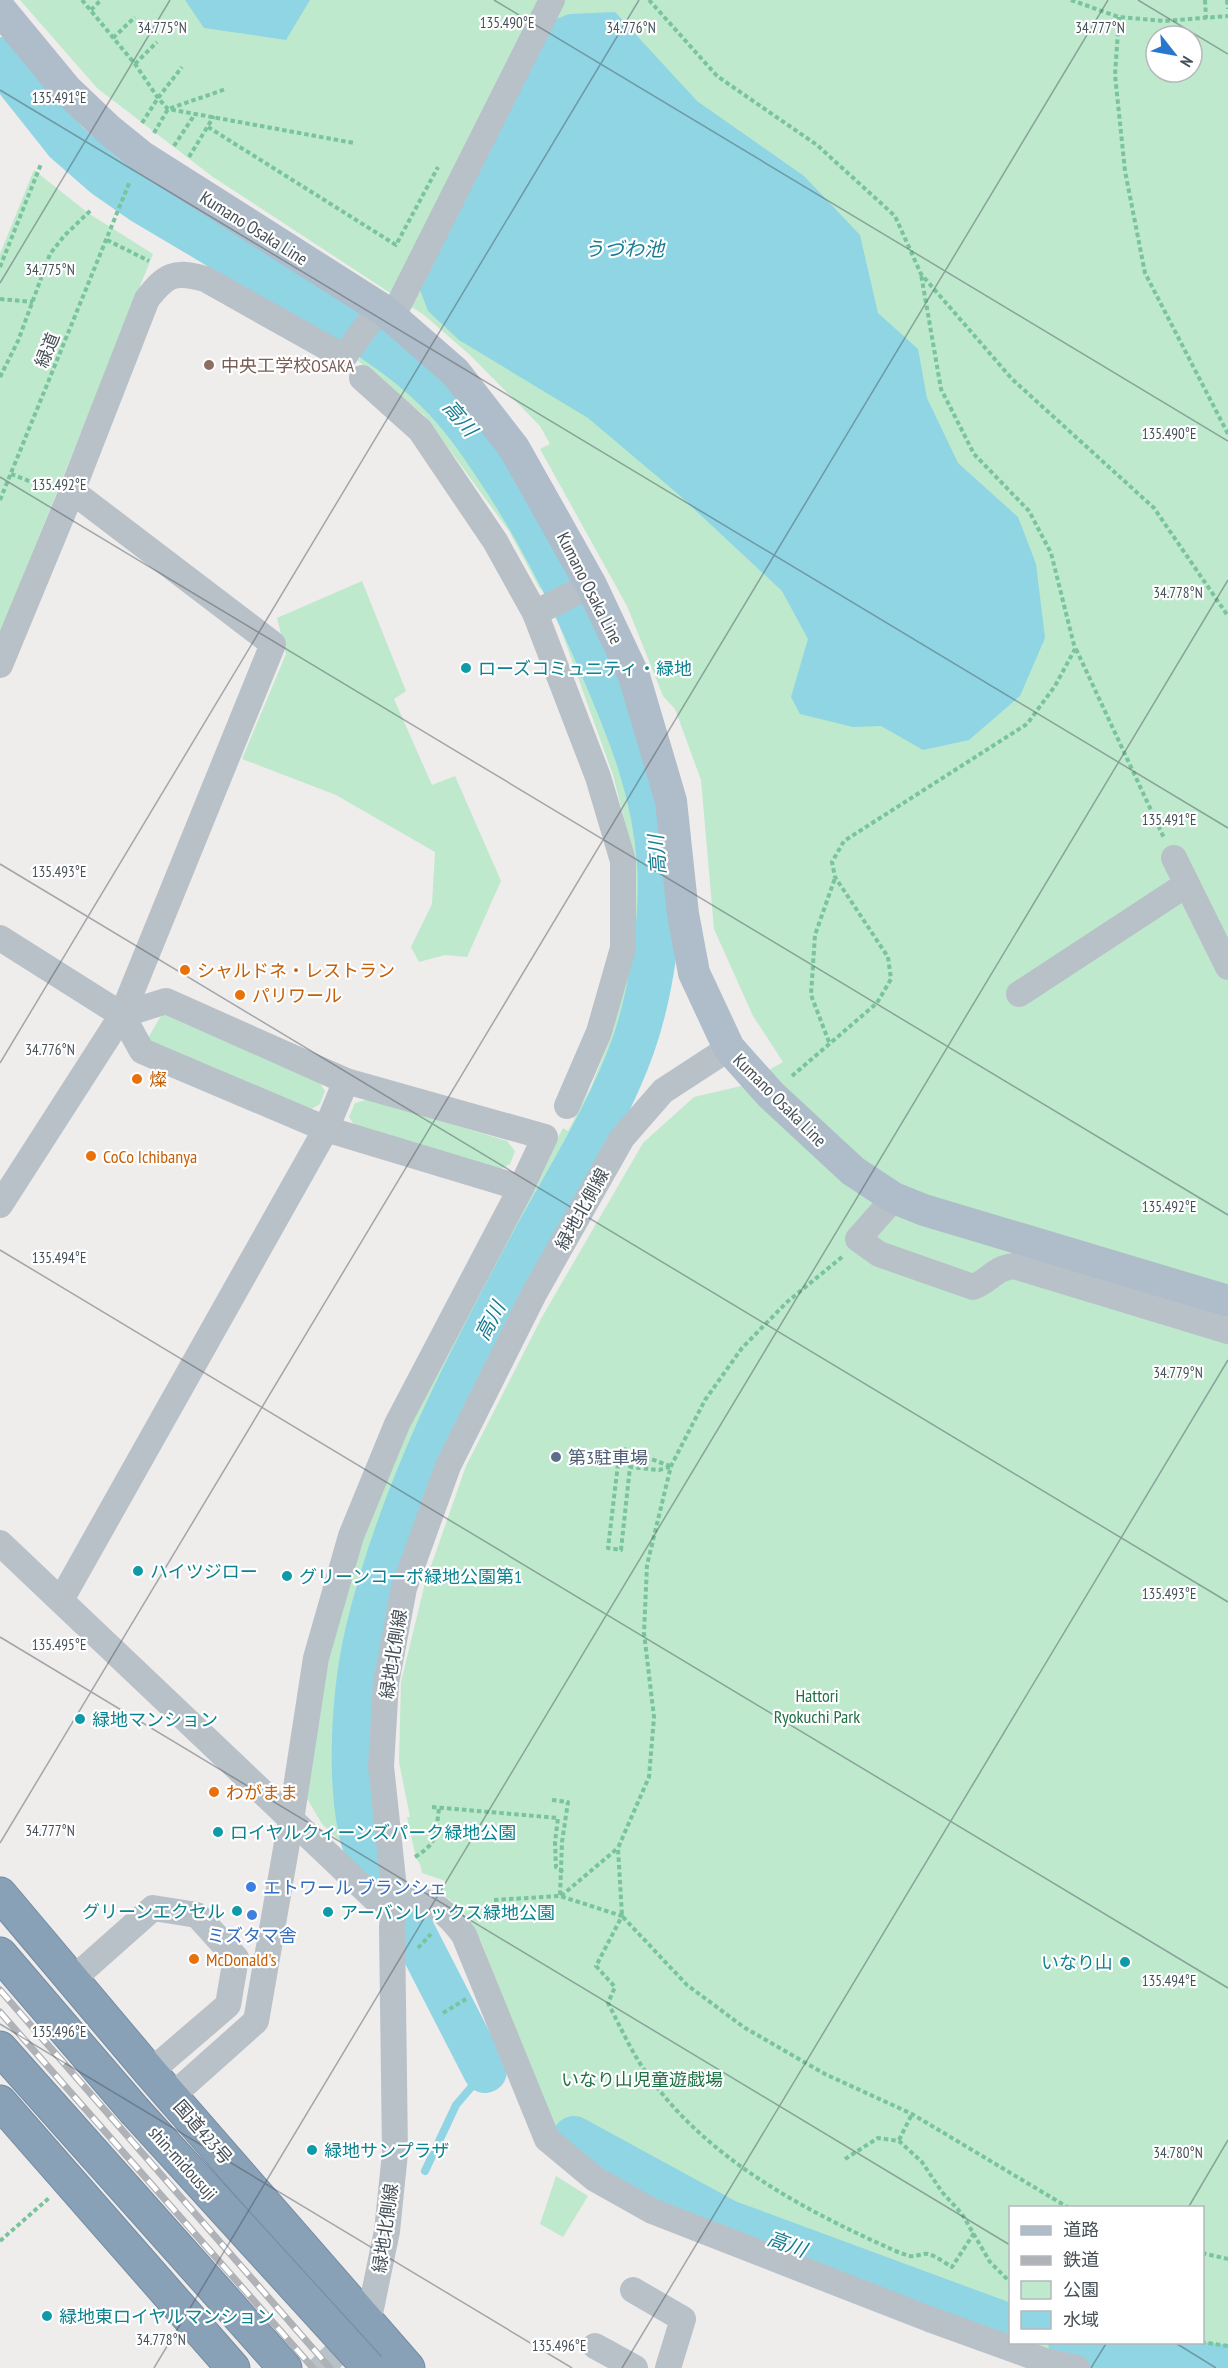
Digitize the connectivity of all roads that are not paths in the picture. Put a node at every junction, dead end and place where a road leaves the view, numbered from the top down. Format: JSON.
{"nodes":[{"id":1,"x":542,"y":0,"type":"edge"},
{"id":2,"x":552,"y":0,"type":"edge"},
{"id":3,"x":0,"y":9,"type":"edge"},
{"id":4,"x":370,"y":324,"type":"junction"},
{"id":5,"x":362,"y":378,"type":"dead end"},
{"id":6,"x":72,"y":491,"type":"junction"},
{"id":7,"x":591,"y":585,"type":"junction"},
{"id":8,"x":535,"y":613,"type":"junction"},
{"id":9,"x":0,"y":665,"type":"edge"},
{"id":10,"x":1174,"y":858,"type":"road end"},
{"id":11,"x":1187,"y":884,"type":"junction"},
{"id":12,"x":0,"y":938,"type":"edge"},
{"id":13,"x":1228,"y":967,"type":"edge"},
{"id":14,"x":1019,"y":994,"type":"dead end"},
{"id":15,"x":122,"y":1015,"type":"junction"},
{"id":16,"x":729,"y":1048,"type":"junction"},
{"id":17,"x":346,"y":1081,"type":"junction"},
{"id":18,"x":567,"y":1106,"type":"dead end"},
{"id":19,"x":326,"y":1129,"type":"junction"},
{"id":20,"x":521,"y":1188,"type":"junction"},
{"id":21,"x":894,"y":1198,"type":"junction"},
{"id":22,"x":0,"y":1205,"type":"edge"},
{"id":23,"x":1228,"y":1301,"type":"edge"},
{"id":24,"x":1228,"y":1331,"type":"edge"},
{"id":25,"x":0,"y":1542,"type":"edge"},
{"id":26,"x":61,"y":1600,"type":"junction"},
{"id":27,"x":291,"y":1820,"type":"junction"},
{"id":28,"x":0,"y":1894,"type":"edge"},
{"id":29,"x":395,"y":1898,"type":"junction"},
{"id":30,"x":0,"y":1954,"type":"edge"},
{"id":31,"x":73,"y":1979,"type":"junction"},
{"id":32,"x":0,"y":2048,"type":"edge"},
{"id":33,"x":150,"y":2072,"type":"junction"},
{"id":34,"x":172,"y":2096,"type":"junction"},
{"id":35,"x":0,"y":2102,"type":"edge"},
{"id":36,"x":633,"y":2290,"type":"dead end"},
{"id":37,"x":368,"y":2323,"type":"junction"},
{"id":38,"x":596,"y":2346,"type":"dead end"},
{"id":39,"x":233,"y":2368,"type":"edge"},
{"id":40,"x":285,"y":2368,"type":"edge"},
{"id":41,"x":321,"y":2368,"type":"edge"},
{"id":42,"x":369,"y":2368,"type":"edge"},
{"id":43,"x":408,"y":2368,"type":"edge"},
{"id":44,"x":635,"y":2368,"type":"edge"},
{"id":45,"x":668,"y":2368,"type":"edge"},
{"id":46,"x":1075,"y":2368,"type":"edge"}],
"edges":[{"from":1,"to":4,"type":"street"},
{"from":2,"to":4,"type":"street"},
{"from":3,"to":4,"type":"main road","name":"Kumano Osaka Line"},
{"from":4,"to":6,"type":"street"},
{"from":4,"to":7,"type":"main road","name":"Kumano Osaka Line"},
{"from":5,"to":8,"type":"street"},
{"from":6,"to":9,"type":"street"},
{"from":6,"to":15,"type":"street"},
{"from":7,"to":8,"type":"street"},
{"from":7,"to":16,"type":"main road","name":"Kumano Osaka Line"},
{"from":8,"to":18,"type":"street"},
{"from":10,"to":11,"type":"street"},
{"from":11,"to":13,"type":"street"},
{"from":11,"to":14,"type":"street"},
{"from":12,"to":15,"type":"street"},
{"from":15,"to":17,"type":"street"},
{"from":15,"to":19,"type":"street"},
{"from":15,"to":22,"type":"street"},
{"from":16,"to":21,"type":"main road","name":"Kumano Osaka Line"},
{"from":16,"to":29,"type":"street","name":"緑地北側線"},
{"from":17,"to":19,"type":"street"},
{"from":17,"to":20,"type":"street"},
{"from":19,"to":20,"type":"street"},
{"from":19,"to":26,"type":"street"},
{"from":20,"to":27,"type":"street"},
{"from":21,"to":23,"type":"main road","name":"Kumano Osaka Line"},
{"from":21,"to":24,"type":"street"},
{"from":25,"to":26,"type":"street"},
{"from":26,"to":27,"type":"street"},
{"from":27,"to":29,"type":"street"},
{"from":27,"to":34,"type":"street"},
{"from":28,"to":31,"type":"highway","name":"国道423号"},
{"from":29,"to":37,"type":"street","name":"緑地北側線"},
{"from":29,"to":46,"type":"street"},
{"from":30,"to":42,"type":"highway","name":"shin-midousuji","bridge":true},
{"from":31,"to":33,"type":"highway","name":"国道423号"},
{"from":31,"to":33,"type":"street"},
{"from":32,"to":40,"type":"highway"},
{"from":33,"to":34,"type":"highway","name":"国道423号"},
{"from":34,"to":37,"type":"highway","name":"国道423号"},
{"from":35,"to":39,"type":"highway"},
{"from":36,"to":45,"type":"street"},
{"from":37,"to":41,"type":"street"},
{"from":37,"to":43,"type":"highway","name":"国道423号"},
{"from":38,"to":44,"type":"street"}]}
